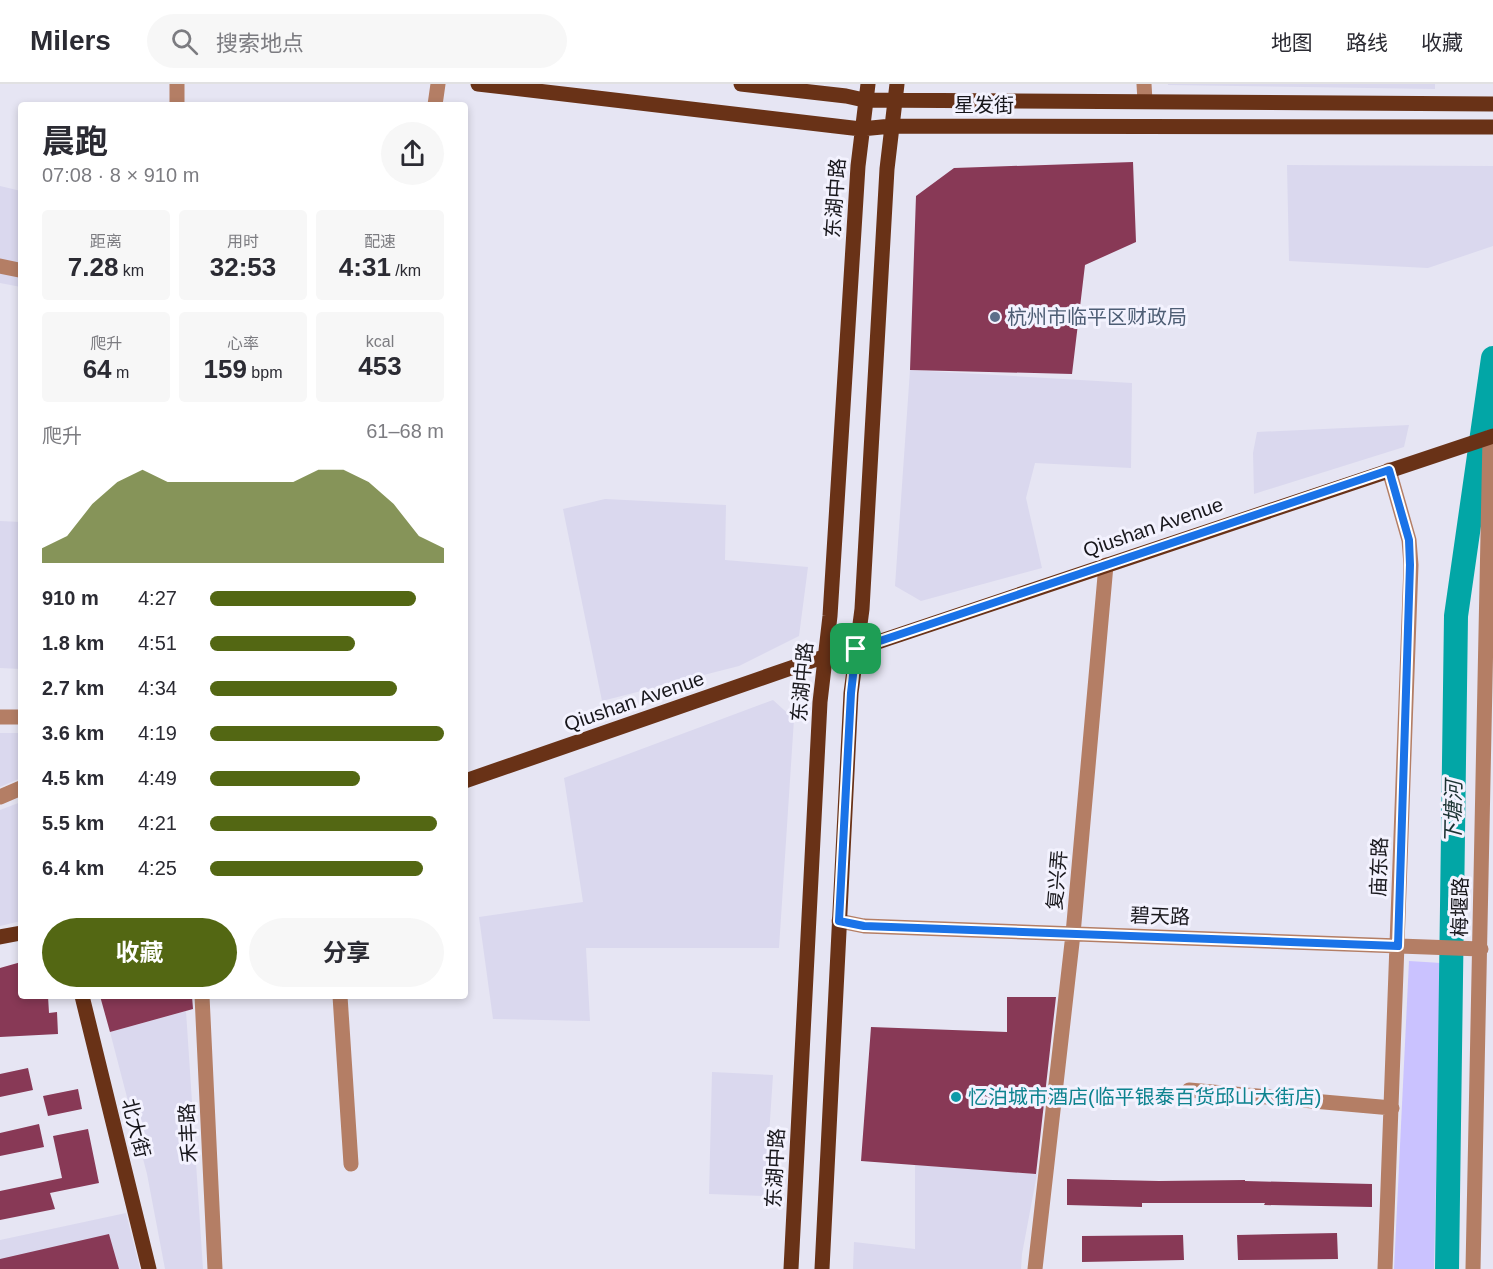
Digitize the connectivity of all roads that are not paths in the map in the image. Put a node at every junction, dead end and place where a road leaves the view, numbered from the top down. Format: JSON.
{"nodes":[{"id":1,"x":177,"y":84,"type":"edge"},
{"id":2,"x":438,"y":84,"type":"edge"},
{"id":3,"x":478,"y":84,"type":"edge"},
{"id":4,"x":741,"y":84,"type":"edge"},
{"id":5,"x":867,"y":84,"type":"edge"},
{"id":6,"x":897,"y":84,"type":"edge"},
{"id":7,"x":1144,"y":84,"type":"edge"},
{"id":8,"x":864,"y":100,"type":"junction"},
{"id":9,"x":895,"y":101,"type":"junction"},
{"id":10,"x":1145,"y":101,"type":"junction"},
{"id":11,"x":177,"y":102,"type":"edge"},
{"id":12,"x":435,"y":102,"type":"edge"},
{"id":13,"x":1493,"y":104,"type":"edge"},
{"id":14,"x":892,"y":126,"type":"junction"},
{"id":15,"x":1493,"y":127,"type":"edge"},
{"id":16,"x":861,"y":129,"type":"junction"},
{"id":17,"x":0,"y":266,"type":"edge"},
{"id":18,"x":18,"y":270,"type":"edge"},
{"id":19,"x":1491,"y":437,"type":"edge"},
{"id":20,"x":1389,"y":470,"type":"junction"},
{"id":21,"x":1106,"y":565,"type":"junction"},
{"id":22,"x":856,"y":649,"type":"junction"},
{"id":23,"x":821,"y":658,"type":"junction"},
{"id":24,"x":1489,"y":706,"type":"edge"},
{"id":25,"x":0,"y":717,"type":"edge"},
{"id":26,"x":18,"y":717,"type":"edge"},
{"id":27,"x":468,"y":780,"type":"edge"},
{"id":28,"x":18,"y":789,"type":"edge"},
{"id":29,"x":0,"y":797,"type":"edge"},
{"id":30,"x":839,"y":921,"type":"junction"},
{"id":31,"x":18,"y":934,"type":"edge"},
{"id":32,"x":1073,"y":934,"type":"junction"},
{"id":33,"x":0,"y":937,"type":"edge"},
{"id":34,"x":1404,"y":946,"type":"junction"},
{"id":35,"x":1480,"y":949,"type":"junction"},
{"id":36,"x":83,"y":999,"type":"edge"},
{"id":37,"x":202,"y":999,"type":"edge"},
{"id":38,"x":340,"y":999,"type":"edge"},
{"id":39,"x":1189,"y":1090,"type":"dead end"},
{"id":40,"x":1392,"y":1108,"type":"junction"},
{"id":41,"x":351,"y":1164,"type":"dead end"},
{"id":42,"x":149,"y":1269,"type":"edge"},
{"id":43,"x":215,"y":1269,"type":"edge"},
{"id":44,"x":791,"y":1269,"type":"edge"},
{"id":45,"x":822,"y":1269,"type":"edge"},
{"id":46,"x":1035,"y":1269,"type":"edge"},
{"id":47,"x":1385,"y":1269,"type":"edge"},
{"id":48,"x":1473,"y":1269,"type":"edge"}],
"edges":[{"from":1,"to":11,"type":"street"},
{"from":2,"to":12,"type":"street"},
{"from":3,"to":16,"type":"main road","name":"星发街"},
{"from":4,"to":8,"type":"main road"},
{"from":5,"to":8,"type":"main road","name":"东湖中路"},
{"from":6,"to":9,"type":"main road"},
{"from":7,"to":10,"type":"street"},
{"from":8,"to":9,"type":"main road"},
{"from":8,"to":16,"type":"main road","name":"东湖中路"},
{"from":9,"to":10,"type":"main road"},
{"from":9,"to":14,"type":"main road"},
{"from":10,"to":13,"type":"main road"},
{"from":14,"to":15,"type":"main road","name":"星发街"},
{"from":14,"to":16,"type":"main road","name":"星发街"},
{"from":14,"to":22,"type":"main road"},
{"from":16,"to":23,"type":"main road","name":"东湖中路"},
{"from":17,"to":18,"type":"street"},
{"from":19,"to":20,"type":"main road","name":"Qiushan Avenue"},
{"from":19,"to":24,"type":"street","name":"梅堰路"},
{"from":20,"to":21,"type":"main road","name":"Qiushan Avenue"},
{"from":20,"to":34,"type":"street","name":"庙东路"},
{"from":21,"to":22,"type":"main road","name":"Qiushan Avenue"},
{"from":21,"to":32,"type":"street","name":"复兴弄"},
{"from":22,"to":23,"type":"main road","name":"Qiushan Avenue"},
{"from":22,"to":30,"type":"main road"},
{"from":23,"to":27,"type":"main road","name":"Qiushan Avenue"},
{"from":23,"to":44,"type":"main road","name":"东湖中路"},
{"from":24,"to":35,"type":"street","name":"梅堰路"},
{"from":25,"to":26,"type":"street"},
{"from":28,"to":29,"type":"street"},
{"from":30,"to":32,"type":"street","name":"碧天路"},
{"from":30,"to":45,"type":"main road"},
{"from":31,"to":33,"type":"main road"},
{"from":32,"to":34,"type":"street","name":"碧天路"},
{"from":32,"to":46,"type":"street","name":"复兴弄"},
{"from":34,"to":35,"type":"street","name":"碧天路"},
{"from":34,"to":40,"type":"street","name":"庙东路"},
{"from":35,"to":48,"type":"street","name":"梅堰路"},
{"from":36,"to":42,"type":"main road","name":"北大街"},
{"from":37,"to":43,"type":"street","name":"禾丰路"},
{"from":38,"to":41,"type":"street"},
{"from":39,"to":40,"type":"street"},
{"from":40,"to":47,"type":"street","name":"庙东路"}]}
